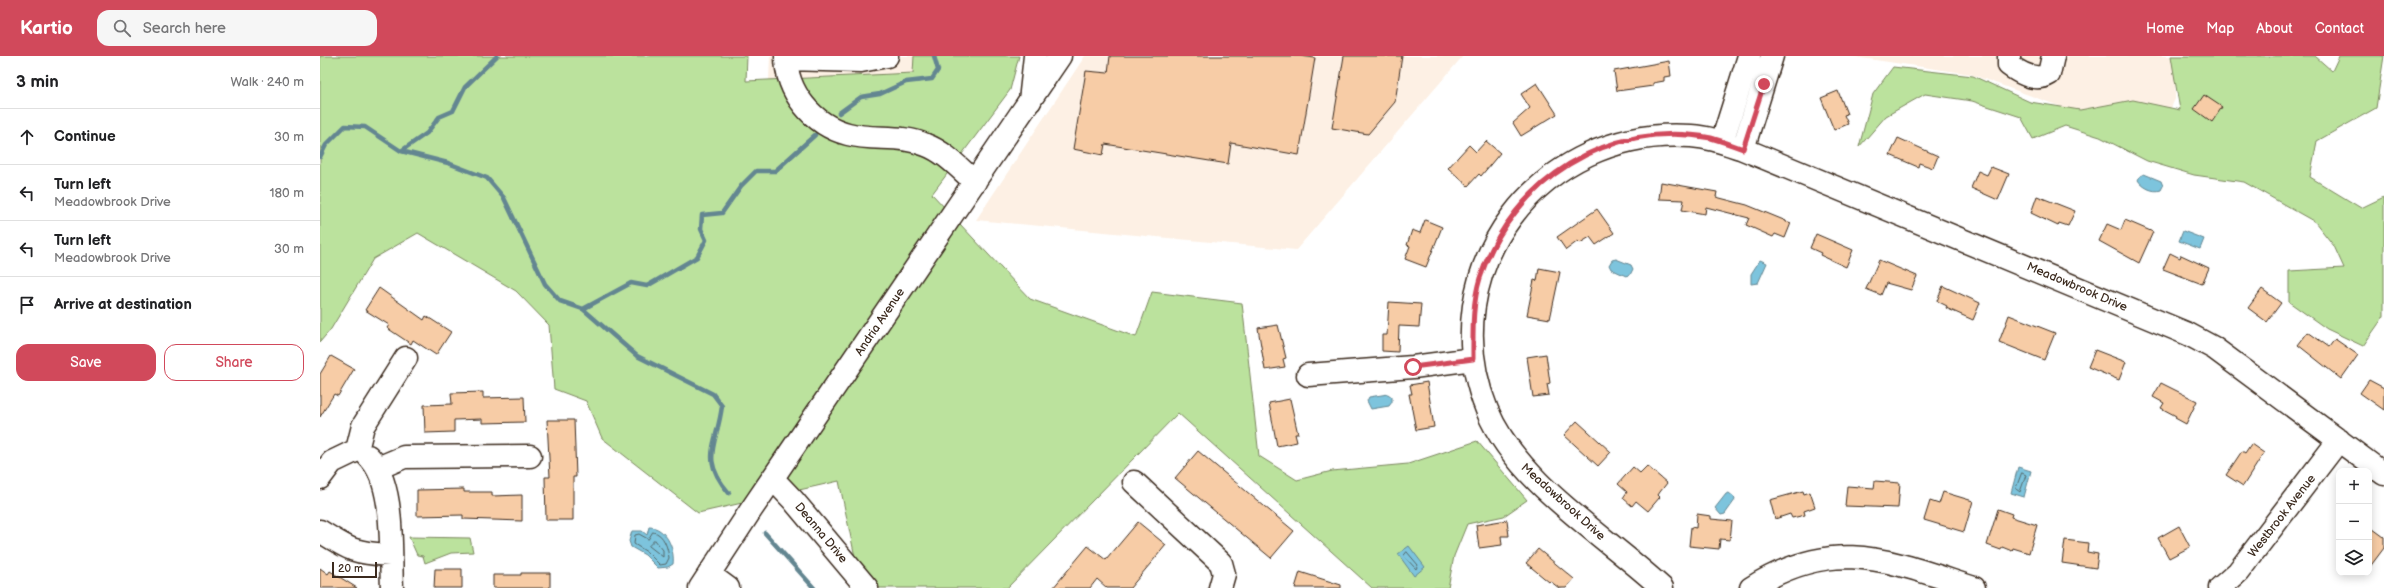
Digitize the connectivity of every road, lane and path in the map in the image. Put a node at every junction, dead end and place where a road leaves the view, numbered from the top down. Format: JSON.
{"nodes":[{"id":1,"x":887,"y":56,"type":"edge"},
{"id":2,"x":1035,"y":56,"type":"edge"},
{"id":3,"x":1060,"y":56,"type":"edge"},
{"id":4,"x":1749,"y":56,"type":"edge"},
{"id":5,"x":1772,"y":56,"type":"edge"},
{"id":6,"x":2053,"y":56,"type":"edge"},
{"id":7,"x":786,"y":58,"type":"edge"},
{"id":8,"x":2006,"y":59,"type":"edge"},
{"id":9,"x":1030,"y":101,"type":"junction"},
{"id":10,"x":1722,"y":142,"type":"junction"},
{"id":11,"x":1743,"y":149,"type":"junction"},
{"id":12,"x":975,"y":182,"type":"junction"},
{"id":13,"x":406,"y":358,"type":"dead end"},
{"id":14,"x":1473,"y":359,"type":"junction"},
{"id":15,"x":1308,"y":375,"type":"dead end"},
{"id":16,"x":2339,"y":440,"type":"junction"},
{"id":17,"x":356,"y":450,"type":"junction"},
{"id":18,"x":530,"y":456,"type":"dead end"},
{"id":19,"x":378,"y":468,"type":"junction"},
{"id":20,"x":2384,"y":474,"type":"edge"},
{"id":21,"x":320,"y":478,"type":"edge"},
{"id":22,"x":773,"y":479,"type":"junction"},
{"id":23,"x":1134,"y":482,"type":"dead end"},
{"id":24,"x":320,"y":531,"type":"edge"},
{"id":25,"x":390,"y":555,"type":"junction"},
{"id":26,"x":704,"y":581,"type":"edge"},
{"id":27,"x":392,"y":588,"type":"edge"},
{"id":28,"x":728,"y":588,"type":"edge"},
{"id":29,"x":866,"y":588,"type":"edge"},
{"id":30,"x":1220,"y":588,"type":"edge"},
{"id":31,"x":1662,"y":588,"type":"edge"},
{"id":32,"x":1751,"y":588,"type":"edge"},
{"id":33,"x":1974,"y":588,"type":"edge"},
{"id":34,"x":2220,"y":588,"type":"edge"}],
"edges":[{"from":1,"to":7,"type":"street"},
{"from":2,"to":9,"type":"street"},
{"from":3,"to":9,"type":"street","name":"Andria Avenue"},
{"from":4,"to":10,"type":"street"},
{"from":5,"to":11,"type":"street"},
{"from":6,"to":8,"type":"street"},
{"from":7,"to":12,"type":"street"},
{"from":9,"to":12,"type":"street","name":"Andria Avenue"},
{"from":10,"to":11,"type":"street","name":"Meadowbrook Drive"},
{"from":10,"to":14,"type":"street","name":"Meadowbrook Drive"},
{"from":11,"to":16,"type":"street","name":"Meadowbrook Drive"},
{"from":12,"to":22,"type":"street","name":"Andria Avenue"},
{"from":13,"to":17,"type":"street"},
{"from":14,"to":15,"type":"street"},
{"from":14,"to":31,"type":"street","name":"Meadowbrook Drive"},
{"from":16,"to":20,"type":"street","name":"Meadowbrook Drive"},
{"from":16,"to":34,"type":"street","name":"Westbrook Avenue"},
{"from":17,"to":19,"type":"street"},
{"from":17,"to":21,"type":"street"},
{"from":18,"to":19,"type":"street"},
{"from":19,"to":25,"type":"street"},
{"from":22,"to":26,"type":"street","name":"Andria Avenue"},
{"from":22,"to":29,"type":"street","name":"Deanna Drive"},
{"from":23,"to":30,"type":"street"},
{"from":24,"to":25,"type":"street"},
{"from":25,"to":27,"type":"street"},
{"from":26,"to":28,"type":"street"},
{"from":32,"to":33,"type":"street"}]}
